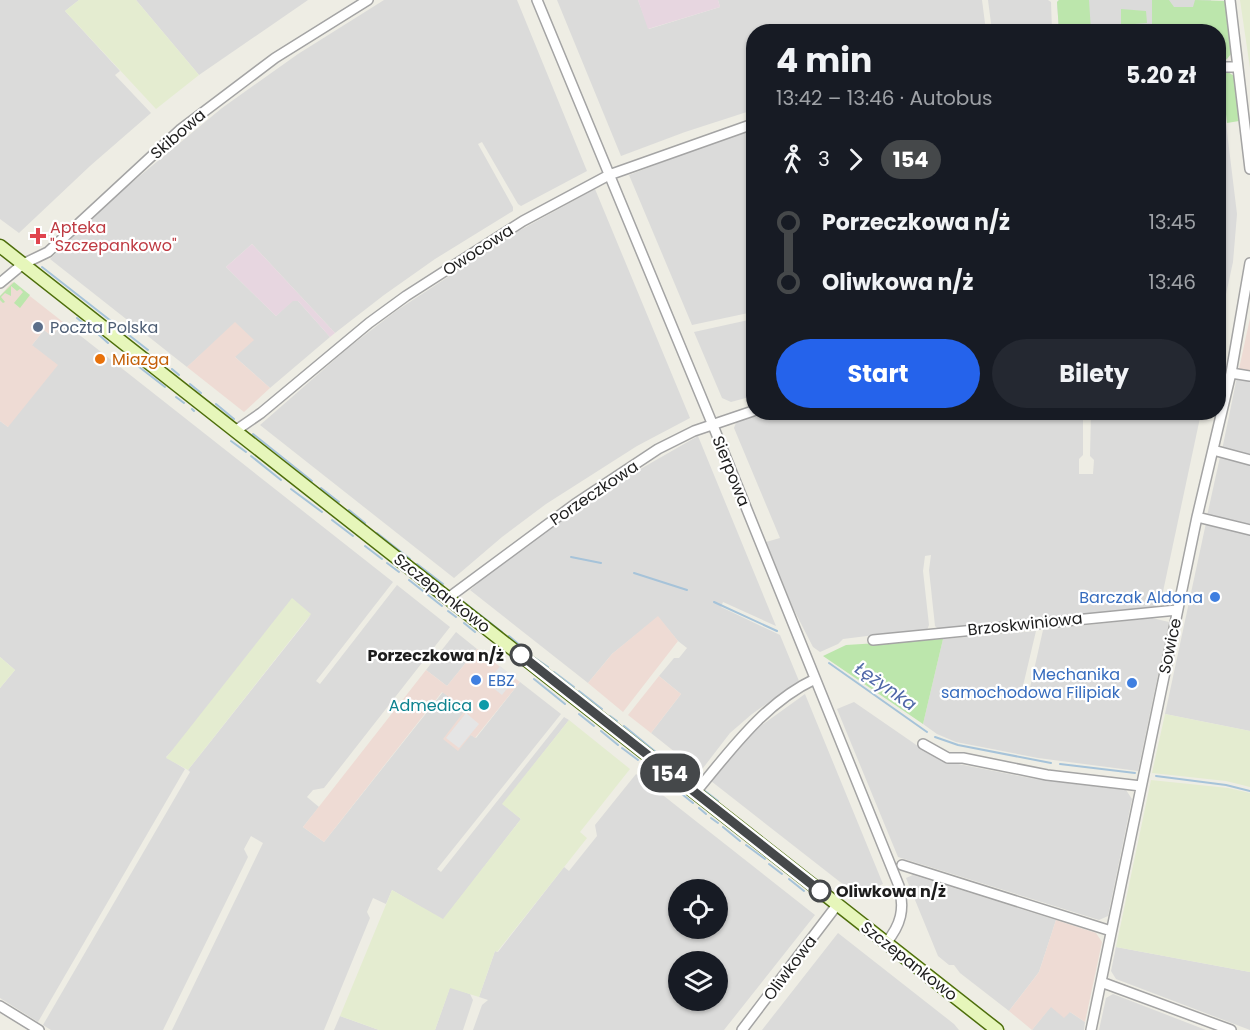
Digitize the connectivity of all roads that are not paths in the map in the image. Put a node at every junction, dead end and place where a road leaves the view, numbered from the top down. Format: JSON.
{"nodes":[{"id":1,"x":368,"y":0,"type":"edge"},
{"id":2,"x":537,"y":0,"type":"edge"},
{"id":3,"x":1230,"y":0,"type":"edge"},
{"id":4,"x":1226,"y":67,"type":"edge"},
{"id":5,"x":1237,"y":67,"type":"junction"},
{"id":6,"x":746,"y":126,"type":"edge"},
{"id":7,"x":1250,"y":169,"type":"edge"},
{"id":8,"x":609,"y":175,"type":"junction"},
{"id":9,"x":0,"y":246,"type":"edge"},
{"id":10,"x":1250,"y":263,"type":"edge"},
{"id":11,"x":23,"y":264,"type":"junction"},
{"id":12,"x":0,"y":283,"type":"edge"},
{"id":13,"x":1231,"y":376,"type":"junction"},
{"id":14,"x":1250,"y":376,"type":"edge"},
{"id":15,"x":1226,"y":377,"type":"edge"},
{"id":16,"x":1226,"y":397,"type":"edge"},
{"id":17,"x":746,"y":413,"type":"edge"},
{"id":18,"x":1220,"y":420,"type":"edge"},
{"id":19,"x":712,"y":423,"type":"junction"},
{"id":20,"x":235,"y":431,"type":"junction"},
{"id":21,"x":1213,"y":450,"type":"junction"},
{"id":22,"x":1250,"y":460,"type":"edge"},
{"id":23,"x":1197,"y":517,"type":"junction"},
{"id":24,"x":1250,"y":531,"type":"edge"},
{"id":25,"x":448,"y":598,"type":"junction"},
{"id":26,"x":1177,"y":610,"type":"junction"},
{"id":27,"x":873,"y":640,"type":"dead end"},
{"id":28,"x":815,"y":679,"type":"junction"},
{"id":29,"x":923,"y":744,"type":"dead end"},
{"id":30,"x":1141,"y":786,"type":"junction"},
{"id":31,"x":695,"y":793,"type":"junction"},
{"id":32,"x":902,"y":865,"type":"dead end"},
{"id":33,"x":837,"y":905,"type":"junction"},
{"id":34,"x":1111,"y":931,"type":"junction"},
{"id":35,"x":886,"y":943,"type":"junction"},
{"id":36,"x":1101,"y":982,"type":"junction"},
{"id":37,"x":0,"y":1006,"type":"edge"},
{"id":38,"x":39,"y":1030,"type":"edge"},
{"id":39,"x":742,"y":1030,"type":"edge"},
{"id":40,"x":997,"y":1030,"type":"edge"},
{"id":41,"x":1091,"y":1030,"type":"edge"},
{"id":42,"x":1231,"y":1030,"type":"edge"}],
"edges":[{"from":1,"to":11,"type":"street","name":"Skibowa"},
{"from":2,"to":8,"type":"street","name":"Sierpowa"},
{"from":3,"to":5,"type":"street"},
{"from":4,"to":5,"type":"street"},
{"from":5,"to":7,"type":"street"},
{"from":6,"to":8,"type":"street","name":"Owocowa"},
{"from":8,"to":19,"type":"street","name":"Sierpowa"},
{"from":8,"to":20,"type":"street","name":"Owocowa"},
{"from":9,"to":11,"type":"street","name":"Szczepankowo"},
{"from":10,"to":13,"type":"street","name":"Sowice"},
{"from":11,"to":12,"type":"street","name":"Skibowa"},
{"from":11,"to":20,"type":"street","name":"Szczepankowo"},
{"from":13,"to":14,"type":"street"},
{"from":13,"to":15,"type":"street"},
{"from":13,"to":16,"type":"street","name":"Sowice"},
{"from":17,"to":19,"type":"street","name":"Porzeczkowa"},
{"from":18,"to":21,"type":"street","name":"Sowice"},
{"from":19,"to":25,"type":"street","name":"Porzeczkowa"},
{"from":19,"to":28,"type":"street","name":"Sierpowa"},
{"from":20,"to":25,"type":"street","name":"Szczepankowo"},
{"from":21,"to":22,"type":"street"},
{"from":21,"to":23,"type":"street","name":"Sowice"},
{"from":23,"to":24,"type":"street"},
{"from":23,"to":26,"type":"street","name":"Sowice"},
{"from":25,"to":31,"type":"street","name":"Szczepankowo"},
{"from":26,"to":27,"type":"street","name":"Brzoskwiniowa"},
{"from":26,"to":30,"type":"street","name":"Sowice"},
{"from":28,"to":31,"type":"street"},
{"from":28,"to":35,"type":"street","name":"Sierpowa"},
{"from":29,"to":30,"type":"street"},
{"from":30,"to":34,"type":"street","name":"Sowice"},
{"from":31,"to":33,"type":"street","name":"Szczepankowo"},
{"from":32,"to":34,"type":"street"},
{"from":33,"to":35,"type":"street","name":"Szczepankowo"},
{"from":33,"to":39,"type":"street","name":"Oliwkowa"},
{"from":34,"to":36,"type":"street","name":"Sowice"},
{"from":35,"to":40,"type":"street","name":"Szczepankowo"},
{"from":36,"to":41,"type":"street","name":"Sowice"},
{"from":36,"to":42,"type":"street"},
{"from":37,"to":38,"type":"street"}]}
